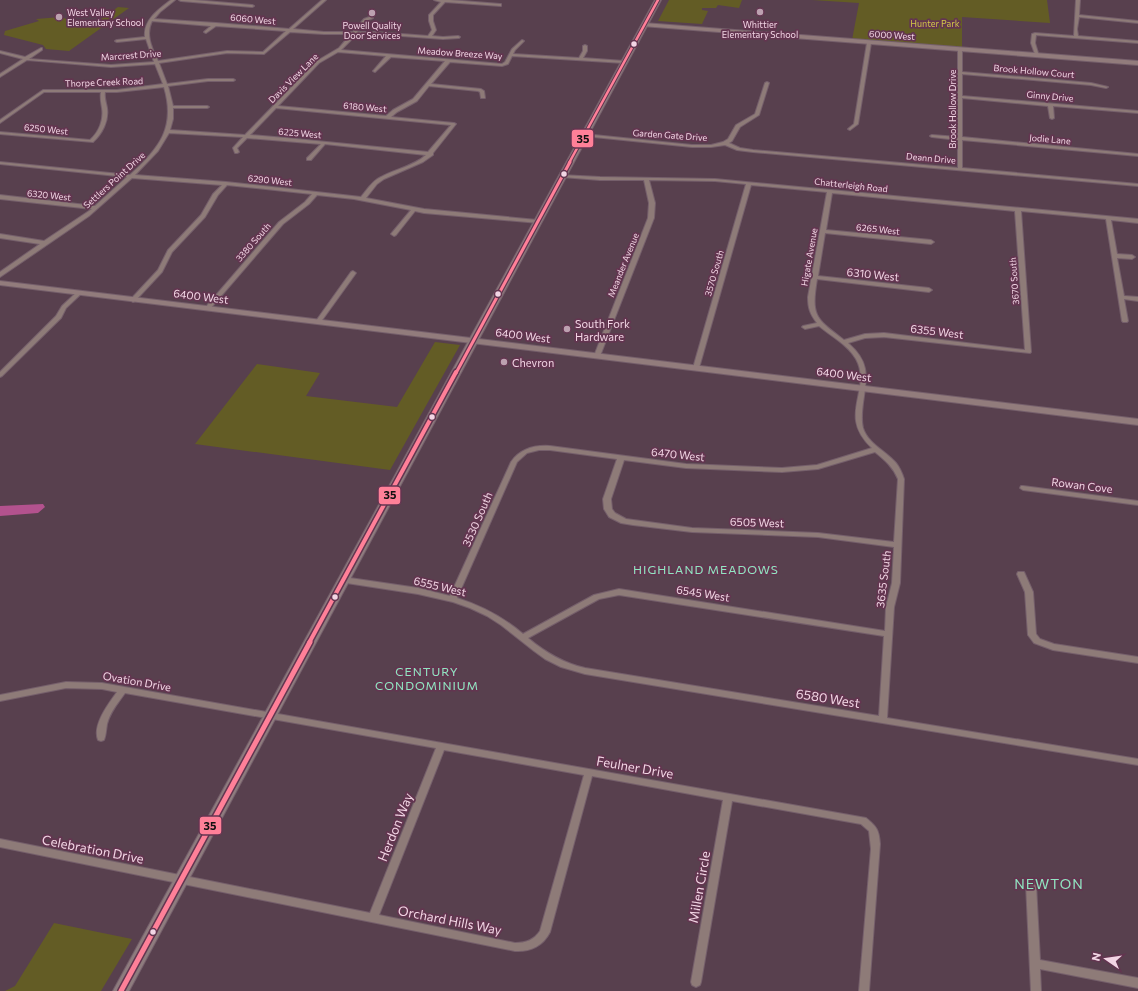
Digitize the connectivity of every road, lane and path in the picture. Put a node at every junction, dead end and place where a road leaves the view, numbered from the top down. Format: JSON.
{"nodes":[{"id":1,"x":173,"y":0,"type":"edge"},
{"id":2,"x":181,"y":0,"type":"edge"},
{"id":3,"x":324,"y":0,"type":"edge"},
{"id":4,"x":436,"y":0,"type":"edge"},
{"id":5,"x":658,"y":0,"type":"edge"},
{"id":6,"x":1078,"y":0,"type":"edge"},
{"id":7,"x":1132,"y":0,"type":"edge"},
{"id":8,"x":1138,"y":0,"type":"edge"},
{"id":9,"x":444,"y":1,"type":"edge"},
{"id":10,"x":478,"y":2,"type":"edge"},
{"id":11,"x":500,"y":5,"type":"dead end"},
{"id":12,"x":252,"y":6,"type":"dead end"},
{"id":13,"x":1078,"y":16,"type":"junction"},
{"id":14,"x":372,"y":17,"type":"dead end"},
{"id":15,"x":151,"y":20,"type":"junction"},
{"id":16,"x":1138,"y":22,"type":"edge"},
{"id":17,"x":216,"y":24,"type":"junction"},
{"id":18,"x":644,"y":25,"type":"junction"},
{"id":19,"x":290,"y":30,"type":"junction"},
{"id":20,"x":206,"y":32,"type":"dead end"},
{"id":21,"x":354,"y":33,"type":"junction"},
{"id":22,"x":429,"y":37,"type":"junction"},
{"id":23,"x":458,"y":37,"type":"dead end"},
{"id":24,"x":147,"y":38,"type":"junction"},
{"id":25,"x":1076,"y":38,"type":"junction"},
{"id":26,"x":117,"y":41,"type":"dead end"},
{"id":27,"x":522,"y":41,"type":"dead end"},
{"id":28,"x":1138,"y":42,"type":"edge"},
{"id":29,"x":869,"y":43,"type":"junction"},
{"id":30,"x":585,"y":46,"type":"dead end"},
{"id":31,"x":41,"y":49,"type":"dead end"},
{"id":32,"x":960,"y":50,"type":"junction"},
{"id":33,"x":338,"y":51,"type":"junction"},
{"id":34,"x":0,"y":52,"type":"edge"},
{"id":35,"x":511,"y":55,"type":"junction"},
{"id":36,"x":389,"y":56,"type":"junction"},
{"id":37,"x":1037,"y":56,"type":"junction"},
{"id":38,"x":25,"y":59,"type":"junction"},
{"id":39,"x":580,"y":59,"type":"junction"},
{"id":40,"x":448,"y":61,"type":"junction"},
{"id":41,"x":624,"y":62,"type":"junction"},
{"id":42,"x":156,"y":63,"type":"junction"},
{"id":43,"x":1138,"y":63,"type":"edge"},
{"id":44,"x":375,"y":71,"type":"dead end"},
{"id":45,"x":960,"y":73,"type":"junction"},
{"id":46,"x":0,"y":76,"type":"edge"},
{"id":47,"x":233,"y":80,"type":"dead end"},
{"id":48,"x":767,"y":83,"type":"dead end"},
{"id":49,"x":428,"y":85,"type":"junction"},
{"id":50,"x":166,"y":86,"type":"junction"},
{"id":51,"x":1106,"y":86,"type":"dead end"},
{"id":52,"x":103,"y":92,"type":"junction"},
{"id":53,"x":483,"y":97,"type":"dead end"},
{"id":54,"x":960,"y":97,"type":"junction"},
{"id":55,"x":1050,"y":104,"type":"junction"},
{"id":56,"x":172,"y":107,"type":"junction"},
{"id":57,"x":207,"y":107,"type":"dead end"},
{"id":58,"x":275,"y":107,"type":"junction"},
{"id":59,"x":1138,"y":112,"type":"edge"},
{"id":60,"x":388,"y":118,"type":"junction"},
{"id":61,"x":1052,"y":118,"type":"dead end"},
{"id":62,"x":0,"y":122,"type":"edge"},
{"id":63,"x":850,"y":129,"type":"dead end"},
{"id":64,"x":168,"y":131,"type":"junction"},
{"id":65,"x":0,"y":133,"type":"edge"},
{"id":66,"x":584,"y":135,"type":"junction"},
{"id":67,"x":932,"y":136,"type":"dead end"},
{"id":68,"x":245,"y":137,"type":"junction"},
{"id":69,"x":960,"y":139,"type":"junction"},
{"id":70,"x":324,"y":143,"type":"junction"},
{"id":71,"x":724,"y":143,"type":"junction"},
{"id":72,"x":237,"y":152,"type":"dead end"},
{"id":73,"x":431,"y":154,"type":"junction"},
{"id":74,"x":1138,"y":155,"type":"edge"},
{"id":75,"x":309,"y":159,"type":"dead end"},
{"id":76,"x":0,"y":163,"type":"edge"},
{"id":77,"x":8,"y":164,"type":"junction"},
{"id":78,"x":960,"y":169,"type":"junction"},
{"id":79,"x":0,"y":170,"type":"edge"},
{"id":80,"x":131,"y":176,"type":"junction"},
{"id":81,"x":562,"y":176,"type":"junction"},
{"id":82,"x":646,"y":179,"type":"junction"},
{"id":83,"x":226,"y":183,"type":"junction"},
{"id":84,"x":749,"y":184,"type":"junction"},
{"id":85,"x":1138,"y":186,"type":"edge"},
{"id":86,"x":830,"y":191,"type":"junction"},
{"id":87,"x":316,"y":193,"type":"junction"},
{"id":88,"x":0,"y":197,"type":"edge"},
{"id":89,"x":363,"y":198,"type":"junction"},
{"id":90,"x":96,"y":208,"type":"junction"},
{"id":91,"x":414,"y":209,"type":"junction"},
{"id":92,"x":1018,"y":210,"type":"junction"},
{"id":93,"x":1108,"y":218,"type":"junction"},
{"id":94,"x":1138,"y":221,"type":"edge"},
{"id":95,"x":537,"y":222,"type":"junction"},
{"id":96,"x":823,"y":231,"type":"junction"},
{"id":97,"x":394,"y":234,"type":"dead end"},
{"id":98,"x":0,"y":236,"type":"edge"},
{"id":99,"x":931,"y":242,"type":"dead end"},
{"id":100,"x":46,"y":243,"type":"junction"},
{"id":101,"x":1114,"y":256,"type":"junction"},
{"id":102,"x":1132,"y":257,"type":"dead end"},
{"id":103,"x":353,"y":273,"type":"dead end"},
{"id":104,"x":0,"y":275,"type":"edge"},
{"id":105,"x":815,"y":277,"type":"junction"},
{"id":106,"x":0,"y":284,"type":"edge"},
{"id":107,"x":929,"y":290,"type":"dead end"},
{"id":108,"x":79,"y":293,"type":"junction"},
{"id":109,"x":1121,"y":297,"type":"junction"},
{"id":110,"x":1138,"y":299,"type":"edge"},
{"id":111,"x":133,"y":300,"type":"junction"},
{"id":112,"x":207,"y":309,"type":"junction"},
{"id":113,"x":1125,"y":321,"type":"dead end"},
{"id":114,"x":318,"y":322,"type":"junction"},
{"id":115,"x":820,"y":324,"type":"junction"},
{"id":116,"x":805,"y":327,"type":"dead end"},
{"id":117,"x":473,"y":341,"type":"junction"},
{"id":118,"x":843,"y":342,"type":"junction"},
{"id":119,"x":1028,"y":352,"type":"joint"},
{"id":120,"x":597,"y":356,"type":"junction"},
{"id":121,"x":696,"y":368,"type":"junction"},
{"id":122,"x":0,"y":375,"type":"edge"},
{"id":123,"x":863,"y":388,"type":"junction"},
{"id":124,"x":1138,"y":422,"type":"edge"},
{"id":125,"x":877,"y":449,"type":"junction"},
{"id":126,"x":524,"y":452,"type":"joint"},
{"id":127,"x":621,"y":458,"type":"junction"},
{"id":128,"x":1023,"y":488,"type":"dead end"},
{"id":129,"x":1138,"y":503,"type":"edge"},
{"id":130,"x":898,"y":545,"type":"junction"},
{"id":131,"x":1021,"y":574,"type":"dead end"},
{"id":132,"x":343,"y":580,"type":"junction"},
{"id":133,"x":453,"y":598,"type":"junction"},
{"id":134,"x":888,"y":634,"type":"junction"},
{"id":135,"x":523,"y":638,"type":"junction"},
{"id":136,"x":1138,"y":660,"type":"edge"},
{"id":137,"x":123,"y":690,"type":"junction"},
{"id":138,"x":0,"y":698,"type":"edge"},
{"id":139,"x":270,"y":716,"type":"junction"},
{"id":140,"x":883,"y":720,"type":"junction"},
{"id":141,"x":101,"y":738,"type":"dead end"},
{"id":142,"x":441,"y":746,"type":"junction"},
{"id":143,"x":1138,"y":762,"type":"edge"},
{"id":144,"x":589,"y":772,"type":"junction"},
{"id":145,"x":728,"y":797,"type":"junction"},
{"id":146,"x":0,"y":844,"type":"edge"},
{"id":147,"x":182,"y":880,"type":"junction"},
{"id":148,"x":1031,"y":884,"type":"dead end"},
{"id":149,"x":373,"y":918,"type":"junction"},
{"id":150,"x":1035,"y":964,"type":"junction"},
{"id":151,"x":696,"y":982,"type":"dead end"},
{"id":152,"x":1138,"y":983,"type":"edge"},
{"id":153,"x":121,"y":991,"type":"edge"},
{"id":154,"x":864,"y":991,"type":"edge"},
{"id":155,"x":1036,"y":991,"type":"edge"}],
"edges":[{"from":1,"to":15,"type":"street"},
{"from":2,"to":12,"type":"street"},
{"from":3,"to":19,"type":"street"},
{"from":4,"to":9,"type":"street"},
{"from":5,"to":18,"type":"main road"},
{"from":6,"to":13,"type":"street"},
{"from":7,"to":8,"type":"street"},
{"from":9,"to":10,"type":"street"},
{"from":9,"to":22,"type":"street"},
{"from":10,"to":11,"type":"street"},
{"from":13,"to":16,"type":"street"},
{"from":13,"to":25,"type":"street"},
{"from":14,"to":21,"type":"street","name":"Davis View Lane"},
{"from":15,"to":17,"type":"street","name":"6060 West"},
{"from":15,"to":24,"type":"street"},
{"from":17,"to":19,"type":"street","name":"6060 West"},
{"from":17,"to":20,"type":"street"},
{"from":18,"to":29,"type":"street","name":"6000 West"},
{"from":18,"to":41,"type":"main road"},
{"from":19,"to":21,"type":"street","name":"6060 West"},
{"from":19,"to":42,"type":"street","name":"Marcrest Drive"},
{"from":21,"to":22,"type":"street","name":"6060 West"},
{"from":21,"to":33,"type":"street","name":"Davis View Lane"},
{"from":22,"to":23,"type":"street","name":"6060 West"},
{"from":24,"to":26,"type":"street"},
{"from":24,"to":42,"type":"street","name":"Settlers Point Drive"},
{"from":25,"to":28,"type":"street"},
{"from":25,"to":37,"type":"street"},
{"from":27,"to":35,"type":"street"},
{"from":29,"to":32,"type":"street","name":"6000 West"},
{"from":29,"to":63,"type":"street"},
{"from":30,"to":39,"type":"street"},
{"from":31,"to":38,"type":"street"},
{"from":32,"to":37,"type":"street","name":"6000 West"},
{"from":32,"to":45,"type":"street","name":"Brook Hollow Drive"},
{"from":33,"to":36,"type":"street","name":"Meadow Breeze Way"},
{"from":33,"to":58,"type":"street","name":"Davis View Lane"},
{"from":34,"to":38,"type":"street","name":"Marcrest Drive"},
{"from":35,"to":39,"type":"street","name":"Meadow Breeze Way"},
{"from":35,"to":40,"type":"street","name":"Meadow Breeze Way"},
{"from":36,"to":40,"type":"street","name":"Meadow Breeze Way"},
{"from":36,"to":44,"type":"street"},
{"from":37,"to":43,"type":"street","name":"6000 West"},
{"from":38,"to":42,"type":"street","name":"Marcrest Drive"},
{"from":38,"to":46,"type":"street"},
{"from":39,"to":41,"type":"street","name":"Meadow Breeze Way"},
{"from":40,"to":49,"type":"street"},
{"from":41,"to":66,"type":"main road"},
{"from":42,"to":50,"type":"street","name":"Settlers Point Drive"},
{"from":45,"to":51,"type":"street","name":"Brook Hollow Court"},
{"from":45,"to":54,"type":"street","name":"Brook Hollow Drive"},
{"from":47,"to":50,"type":"street","name":"Thorpe Creek Road"},
{"from":48,"to":71,"type":"street"},
{"from":49,"to":53,"type":"street"},
{"from":49,"to":60,"type":"street"},
{"from":50,"to":52,"type":"street","name":"Thorpe Creek Road"},
{"from":50,"to":56,"type":"street","name":"Settlers Point Drive"},
{"from":52,"to":62,"type":"street","name":"Thorpe Creek Road"},
{"from":52,"to":65,"type":"street","name":"6250 West"},
{"from":54,"to":55,"type":"street","name":"Ginny Drive"},
{"from":54,"to":69,"type":"street","name":"Brook Hollow Drive"},
{"from":55,"to":59,"type":"street","name":"Ginny Drive"},
{"from":55,"to":61,"type":"street"},
{"from":56,"to":57,"type":"street"},
{"from":56,"to":64,"type":"street","name":"Settlers Point Drive"},
{"from":58,"to":60,"type":"street","name":"6180 West"},
{"from":58,"to":68,"type":"street","name":"Davis View Lane"},
{"from":60,"to":73,"type":"street","name":"6180 West"},
{"from":64,"to":68,"type":"street","name":"6225 West"},
{"from":64,"to":80,"type":"street","name":"Settlers Point Drive"},
{"from":66,"to":71,"type":"street","name":"Garden Gate Drive"},
{"from":66,"to":81,"type":"main road"},
{"from":67,"to":69,"type":"street","name":"Jodie Lane"},
{"from":68,"to":70,"type":"street","name":"6225 West"},
{"from":68,"to":72,"type":"street","name":"Davis View Lane"},
{"from":69,"to":74,"type":"street","name":"Jodie Lane"},
{"from":69,"to":78,"type":"street","name":"Brook Hollow Drive"},
{"from":70,"to":73,"type":"street","name":"6225 West"},
{"from":70,"to":75,"type":"street"},
{"from":71,"to":78,"type":"street","name":"Deann Drive"},
{"from":73,"to":89,"type":"street"},
{"from":76,"to":77,"type":"street","name":"6290 West"},
{"from":77,"to":79,"type":"street"},
{"from":77,"to":80,"type":"street","name":"6290 West"},
{"from":78,"to":85,"type":"street","name":"Deann Drive"},
{"from":80,"to":83,"type":"street","name":"6290 West"},
{"from":80,"to":90,"type":"street","name":"Settlers Point Drive"},
{"from":81,"to":82,"type":"street","name":"Chatterleigh Road"},
{"from":81,"to":95,"type":"main road"},
{"from":82,"to":84,"type":"street","name":"Chatterleigh Road"},
{"from":82,"to":120,"type":"street","name":"Meander Avenue"},
{"from":83,"to":87,"type":"street","name":"6290 West"},
{"from":83,"to":111,"type":"street"},
{"from":84,"to":86,"type":"street","name":"Chatterleigh Road"},
{"from":84,"to":121,"type":"street","name":"3570 South"},
{"from":86,"to":92,"type":"street","name":"Chatterleigh Road"},
{"from":86,"to":96,"type":"street","name":"Higate Avenue"},
{"from":87,"to":89,"type":"street","name":"6290 West"},
{"from":87,"to":112,"type":"street","name":"3380 South"},
{"from":88,"to":90,"type":"street","name":"6320 West"},
{"from":89,"to":91,"type":"street","name":"6290 West"},
{"from":90,"to":100,"type":"street","name":"Settlers Point Drive"},
{"from":91,"to":95,"type":"street","name":"6290 West"},
{"from":91,"to":97,"type":"street"},
{"from":92,"to":93,"type":"street","name":"Chatterleigh Road"},
{"from":92,"to":119,"type":"street","name":"3670 South"},
{"from":93,"to":94,"type":"street","name":"Chatterleigh Road"},
{"from":93,"to":101,"type":"street"},
{"from":95,"to":117,"type":"main road"},
{"from":96,"to":99,"type":"street","name":"6265 West"},
{"from":96,"to":105,"type":"street","name":"Higate Avenue"},
{"from":98,"to":100,"type":"street"},
{"from":100,"to":104,"type":"street","name":"Settlers Point Drive"},
{"from":101,"to":102,"type":"street"},
{"from":101,"to":109,"type":"street"},
{"from":103,"to":114,"type":"street"},
{"from":105,"to":107,"type":"street","name":"6310 West"},
{"from":105,"to":115,"type":"street","name":"Higate Avenue"},
{"from":106,"to":108,"type":"street","name":"6400 West"},
{"from":108,"to":111,"type":"street","name":"6400 West"},
{"from":108,"to":122,"type":"street"},
{"from":109,"to":110,"type":"street"},
{"from":109,"to":113,"type":"street"},
{"from":111,"to":112,"type":"street","name":"6400 West"},
{"from":112,"to":114,"type":"street","name":"6400 West"},
{"from":114,"to":117,"type":"street","name":"6400 West"},
{"from":115,"to":116,"type":"street"},
{"from":115,"to":118,"type":"street","name":"Higate Avenue"},
{"from":117,"to":120,"type":"street","name":"6400 West"},
{"from":117,"to":132,"type":"main road"},
{"from":118,"to":119,"type":"street","name":"6355 West"},
{"from":118,"to":123,"type":"street","name":"Higate Avenue"},
{"from":120,"to":121,"type":"street","name":"6400 West"},
{"from":121,"to":123,"type":"street","name":"6400 West"},
{"from":123,"to":124,"type":"street","name":"6400 West"},
{"from":123,"to":125,"type":"street","name":"3635 South"},
{"from":125,"to":127,"type":"street","name":"6470 West"},
{"from":125,"to":130,"type":"street","name":"3635 South"},
{"from":126,"to":127,"type":"street","name":"6470 West"},
{"from":126,"to":133,"type":"street","name":"3530 South"},
{"from":127,"to":130,"type":"street","name":"6505 West"},
{"from":128,"to":129,"type":"street","name":"Rowan Cove"},
{"from":130,"to":134,"type":"street","name":"3635 South"},
{"from":131,"to":136,"type":"street"},
{"from":132,"to":133,"type":"street","name":"6555 West"},
{"from":132,"to":139,"type":"main road"},
{"from":133,"to":135,"type":"street","name":"6555 West"},
{"from":134,"to":135,"type":"street","name":"6545 West"},
{"from":134,"to":140,"type":"street","name":"3635 South"},
{"from":135,"to":140,"type":"street","name":"6580 West"},
{"from":137,"to":138,"type":"street","name":"Ovation Drive"},
{"from":137,"to":139,"type":"street","name":"Ovation Drive"},
{"from":137,"to":141,"type":"street"},
{"from":139,"to":142,"type":"street","name":"Feulner Drive"},
{"from":139,"to":147,"type":"main road"},
{"from":140,"to":143,"type":"street","name":"6580 West"},
{"from":142,"to":144,"type":"street","name":"Feulner Drive"},
{"from":142,"to":149,"type":"street","name":"Herdon Way"},
{"from":144,"to":145,"type":"street","name":"Feulner Drive"},
{"from":144,"to":149,"type":"street","name":"Orchard Hills Way"},
{"from":145,"to":151,"type":"street","name":"Millen Circle"},
{"from":145,"to":154,"type":"street","name":"Feulner Drive"},
{"from":146,"to":147,"type":"street","name":"Celebration Drive"},
{"from":147,"to":149,"type":"street","name":"Orchard Hills Way"},
{"from":147,"to":153,"type":"main road"},
{"from":148,"to":150,"type":"street"},
{"from":150,"to":152,"type":"street"},
{"from":150,"to":155,"type":"street"}]}
